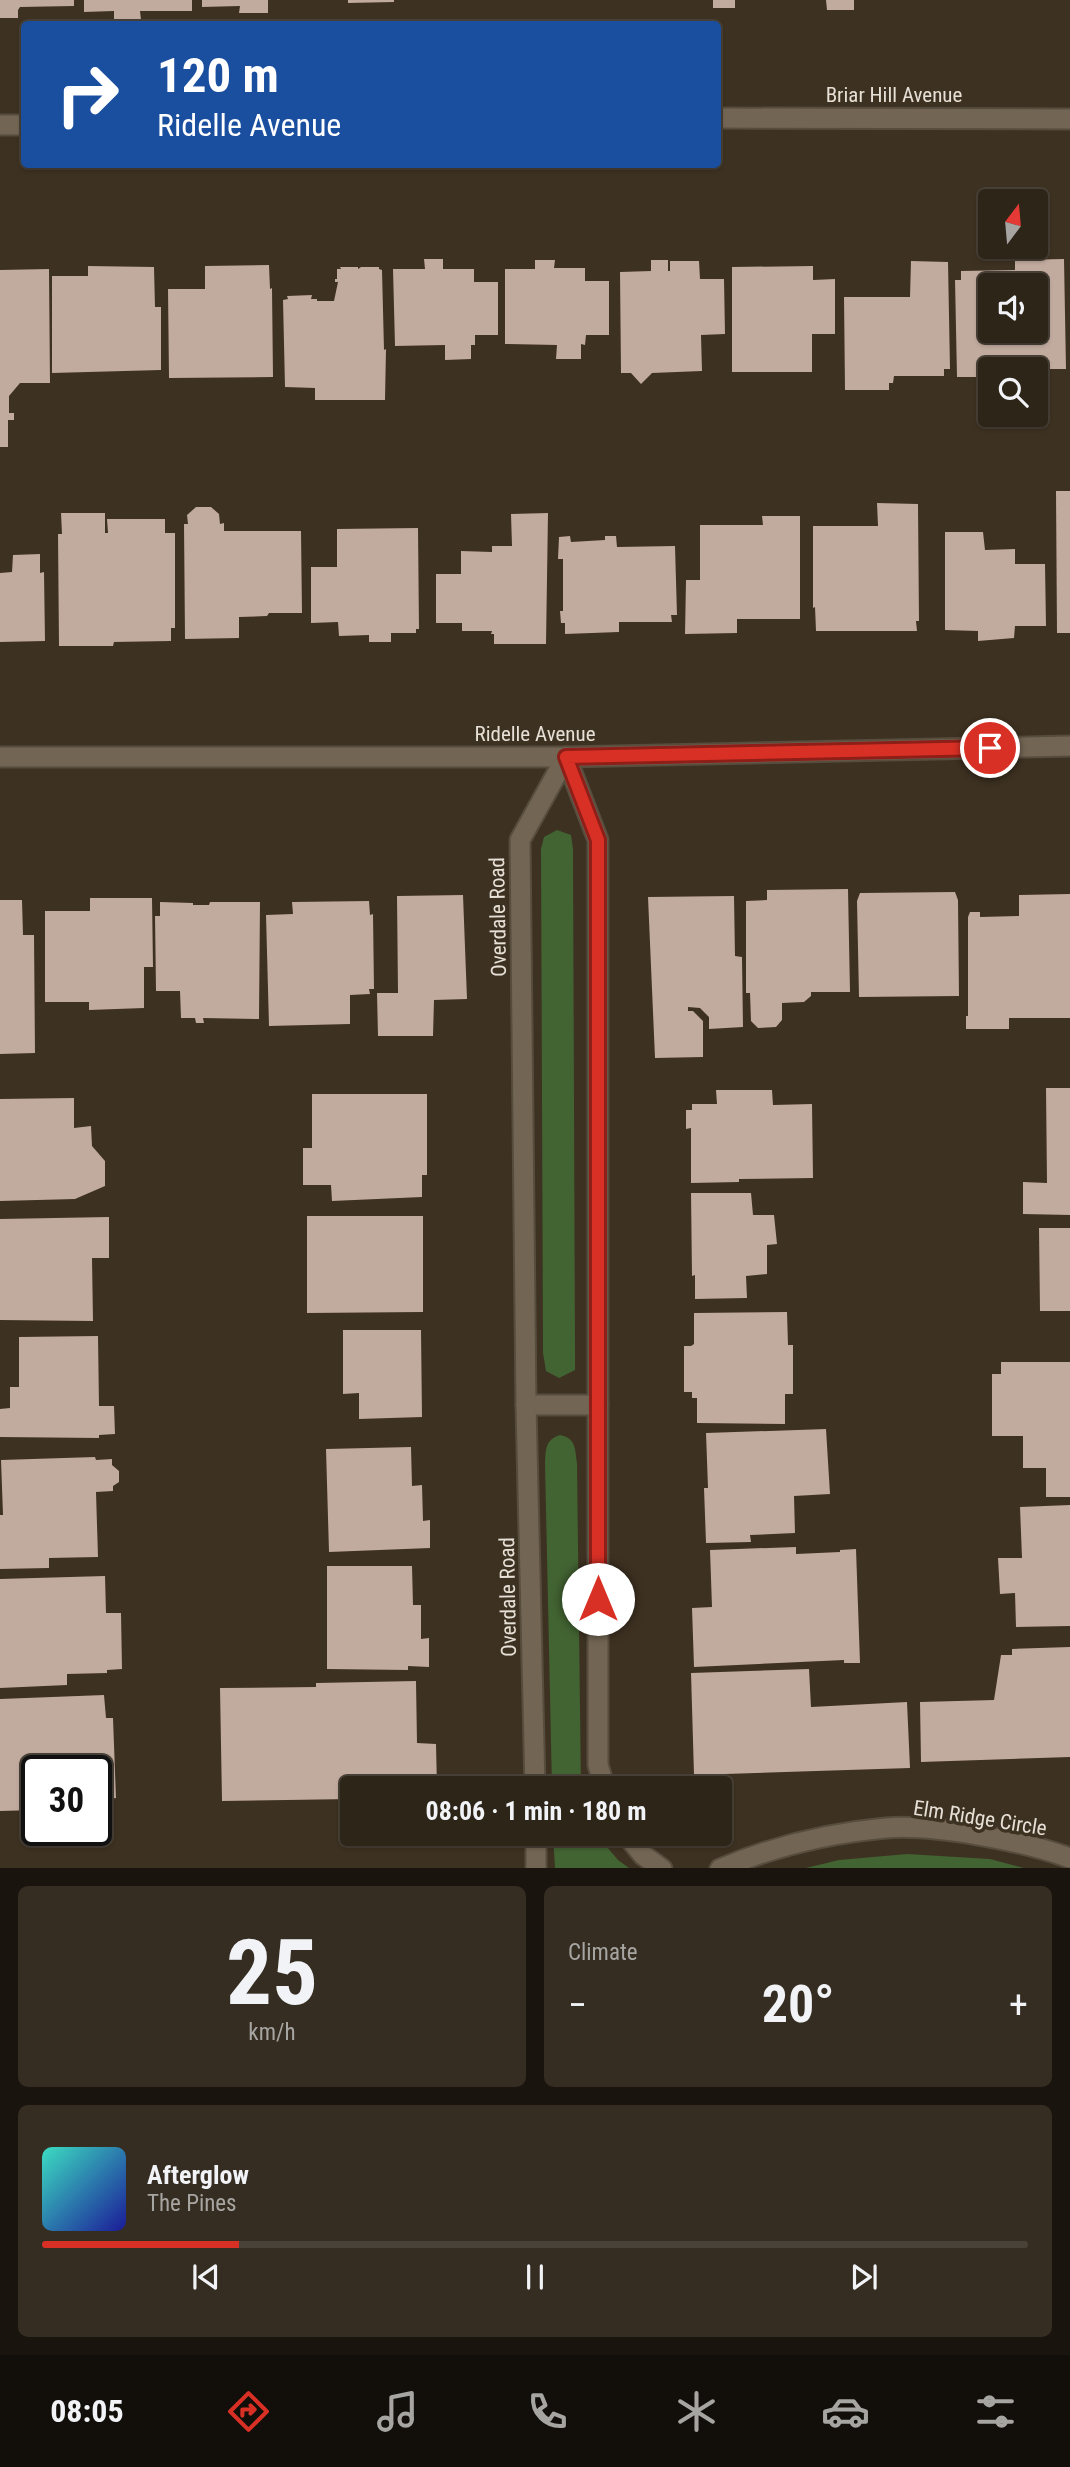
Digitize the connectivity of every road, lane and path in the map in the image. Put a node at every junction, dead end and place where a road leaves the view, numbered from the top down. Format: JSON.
{"nodes":[{"id":1,"x":721,"y":118,"type":"edge"},
{"id":2,"x":1070,"y":119,"type":"edge"},
{"id":3,"x":0,"y":125,"type":"edge"},
{"id":4,"x":21,"y":125,"type":"edge"},
{"id":5,"x":1070,"y":746,"type":"edge"},
{"id":6,"x":0,"y":757,"type":"edge"},
{"id":7,"x":566,"y":757,"type":"junction"},
{"id":8,"x":526,"y":1405,"type":"junction"},
{"id":9,"x":598,"y":1405,"type":"junction"},
{"id":10,"x":535,"y":1776,"type":"edge"},
{"id":11,"x":601,"y":1776,"type":"edge"},
{"id":12,"x":536,"y":1846,"type":"edge"},
{"id":13,"x":636,"y":1846,"type":"edge"},
{"id":14,"x":1070,"y":1858,"type":"edge"},
{"id":15,"x":536,"y":1868,"type":"edge"},
{"id":16,"x":662,"y":1868,"type":"edge"},
{"id":17,"x":720,"y":1868,"type":"edge"}],
"edges":[{"from":1,"to":2,"type":"street","name":"Briar Hill Avenue"},
{"from":3,"to":4,"type":"street"},
{"from":5,"to":7,"type":"street","name":"Ridelle Avenue"},
{"from":6,"to":7,"type":"street","name":"Ridelle Avenue"},
{"from":7,"to":8,"type":"street","name":"Overdale Road"},
{"from":7,"to":9,"type":"street"},
{"from":8,"to":9,"type":"street"},
{"from":8,"to":10,"type":"street","name":"Overdale Road"},
{"from":9,"to":11,"type":"street"},
{"from":12,"to":15,"type":"street"},
{"from":13,"to":16,"type":"street"},
{"from":14,"to":17,"type":"street","name":"Elm Ridge Circle"}]}
